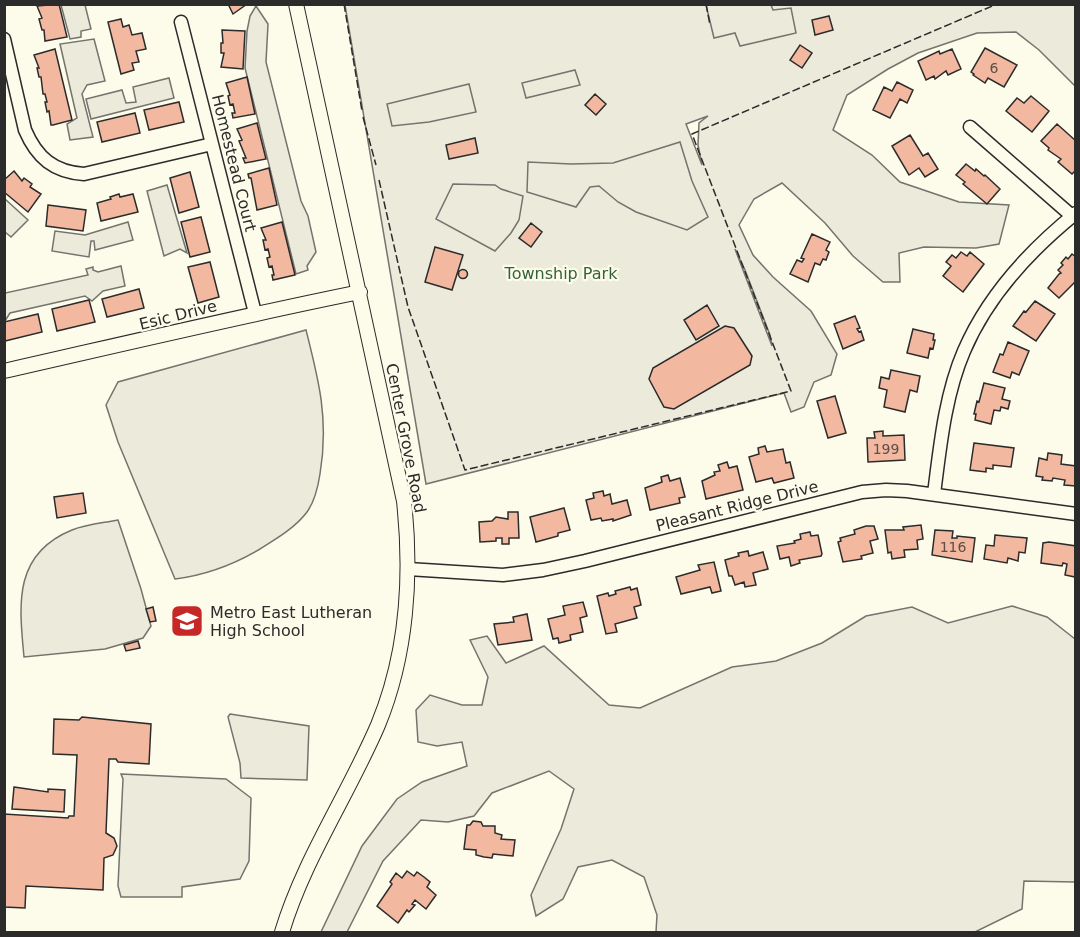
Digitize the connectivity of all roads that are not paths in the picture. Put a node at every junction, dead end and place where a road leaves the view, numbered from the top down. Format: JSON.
{"nodes":[{"id":1,"x":296,"y":4,"type":"edge"},
{"id":2,"x":181,"y":22,"type":"dead end"},
{"id":3,"x":4,"y":39,"type":"edge"},
{"id":4,"x":970,"y":127,"type":"dead end"},
{"id":5,"x":212,"y":144,"type":"junction"},
{"id":6,"x":1074,"y":215,"type":"edge"},
{"id":7,"x":360,"y":292,"type":"junction"},
{"id":8,"x":255,"y":313,"type":"junction"},
{"id":9,"x":4,"y":371,"type":"edge"},
{"id":10,"x":934,"y":494,"type":"junction"},
{"id":11,"x":1076,"y":514,"type":"edge"},
{"id":12,"x":408,"y":569,"type":"junction"},
{"id":13,"x":282,"y":933,"type":"edge"}],
"edges":[{"from":1,"to":7,"type":"street","name":"Center Grove Road"},
{"from":2,"to":5,"type":"street","name":"Homestead Court"},
{"from":3,"to":5,"type":"street"},
{"from":4,"to":6,"type":"street"},
{"from":5,"to":8,"type":"street","name":"Homestead Court"},
{"from":6,"to":10,"type":"street"},
{"from":7,"to":8,"type":"street","name":"Esic Drive"},
{"from":7,"to":12,"type":"street","name":"Center Grove Road"},
{"from":8,"to":9,"type":"street","name":"Esic Drive"},
{"from":10,"to":11,"type":"street","name":"Pleasant Ridge Drive"},
{"from":10,"to":12,"type":"street","name":"Pleasant Ridge Drive"},
{"from":12,"to":13,"type":"street","name":"Center Grove Road"}]}
